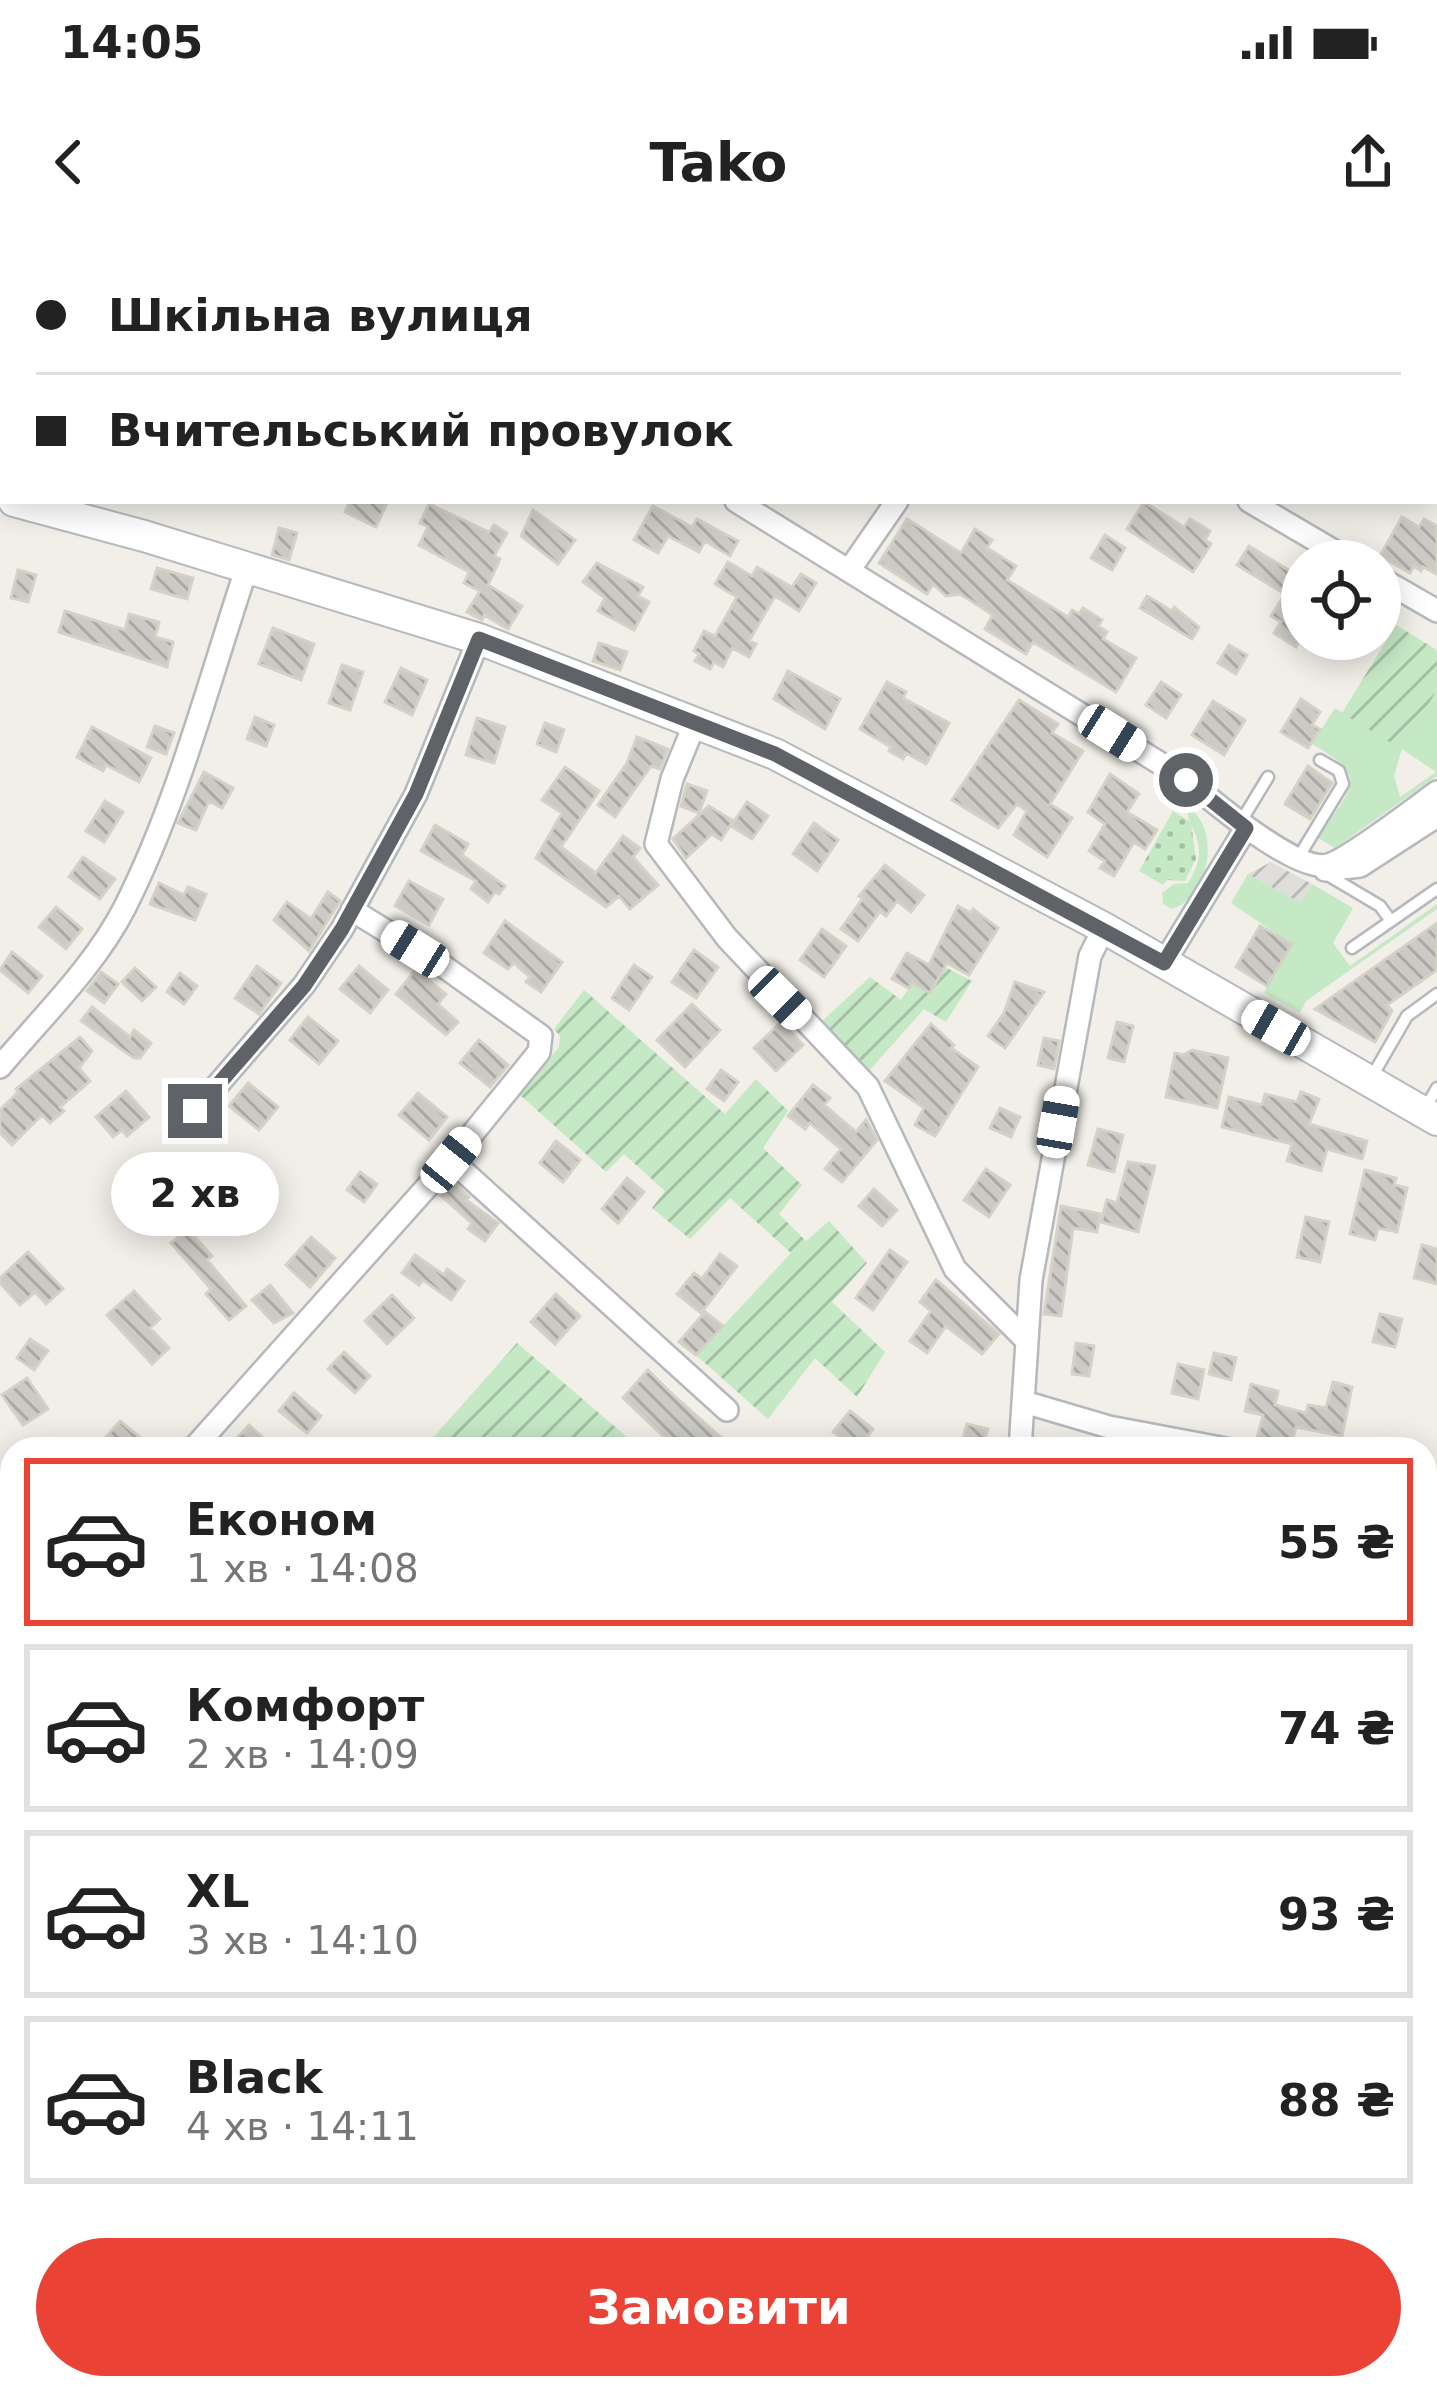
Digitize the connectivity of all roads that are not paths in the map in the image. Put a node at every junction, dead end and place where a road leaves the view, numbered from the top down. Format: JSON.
{"nodes":[{"id":1,"x":34,"y":504,"type":"edge"},
{"id":2,"x":741,"y":504,"type":"edge"},
{"id":3,"x":895,"y":504,"type":"edge"},
{"id":4,"x":1255,"y":504,"type":"edge"},
{"id":5,"x":1316,"y":540,"type":"edge"},
{"id":6,"x":247,"y":567,"type":"junction"},
{"id":7,"x":850,"y":569,"type":"junction"},
{"id":8,"x":1401,"y":590,"type":"edge"},
{"id":9,"x":1437,"y":611,"type":"edge"},
{"id":10,"x":479,"y":639,"type":"junction"},
{"id":11,"x":695,"y":723,"type":"junction"},
{"id":12,"x":1320,"y":760,"type":"dead end"},
{"id":13,"x":1268,"y":777,"type":"dead end"},
{"id":14,"x":1437,"y":793,"type":"edge"},
{"id":15,"x":1437,"y":816,"type":"edge"},
{"id":16,"x":1243,"y":826,"type":"junction"},
{"id":17,"x":1300,"y":859,"type":"junction"},
{"id":18,"x":1437,"y":889,"type":"edge"},
{"id":19,"x":352,"y":910,"type":"junction"},
{"id":20,"x":1390,"y":921,"type":"junction"},
{"id":21,"x":1104,"y":928,"type":"junction"},
{"id":22,"x":1352,"y":948,"type":"dead end"},
{"id":23,"x":1164,"y":963,"type":"junction"},
{"id":24,"x":1437,"y":994,"type":"edge"},
{"id":25,"x":0,"y":1066,"type":"edge"},
{"id":26,"x":1369,"y":1082,"type":"junction"},
{"id":27,"x":1432,"y":1107,"type":"edge"},
{"id":28,"x":195,"y":1111,"type":"dead end"},
{"id":29,"x":451,"y":1160,"type":"junction"},
{"id":30,"x":1026,"y":1340,"type":"junction"},
{"id":31,"x":1024,"y":1402,"type":"junction"},
{"id":32,"x":727,"y":1410,"type":"dead end"},
{"id":33,"x":204,"y":1437,"type":"edge"},
{"id":34,"x":1021,"y":1437,"type":"edge"},
{"id":35,"x":1162,"y":1437,"type":"edge"}],
"edges":[{"from":1,"to":6,"type":"street"},
{"from":2,"to":7,"type":"street"},
{"from":3,"to":7,"type":"street"},
{"from":4,"to":5,"type":"street"},
{"from":6,"to":10,"type":"street"},
{"from":6,"to":25,"type":"street"},
{"from":7,"to":16,"type":"street"},
{"from":8,"to":9,"type":"street"},
{"from":10,"to":11,"type":"street"},
{"from":10,"to":19,"type":"street"},
{"from":11,"to":21,"type":"street"},
{"from":11,"to":30,"type":"street"},
{"from":12,"to":17,"type":"lane"},
{"from":13,"to":16,"type":"lane"},
{"from":14,"to":17,"type":"street"},
{"from":15,"to":17,"type":"street"},
{"from":16,"to":17,"type":"street"},
{"from":16,"to":23,"type":"street"},
{"from":17,"to":20,"type":"lane"},
{"from":18,"to":20,"type":"lane"},
{"from":19,"to":28,"type":"street"},
{"from":19,"to":29,"type":"street"},
{"from":20,"to":22,"type":"lane"},
{"from":21,"to":23,"type":"street"},
{"from":21,"to":30,"type":"street"},
{"from":23,"to":26,"type":"street"},
{"from":24,"to":26,"type":"lane"},
{"from":26,"to":27,"type":"street"},
{"from":29,"to":32,"type":"street"},
{"from":29,"to":33,"type":"street"},
{"from":30,"to":31,"type":"street"},
{"from":31,"to":34,"type":"street"},
{"from":31,"to":35,"type":"street"}]}
